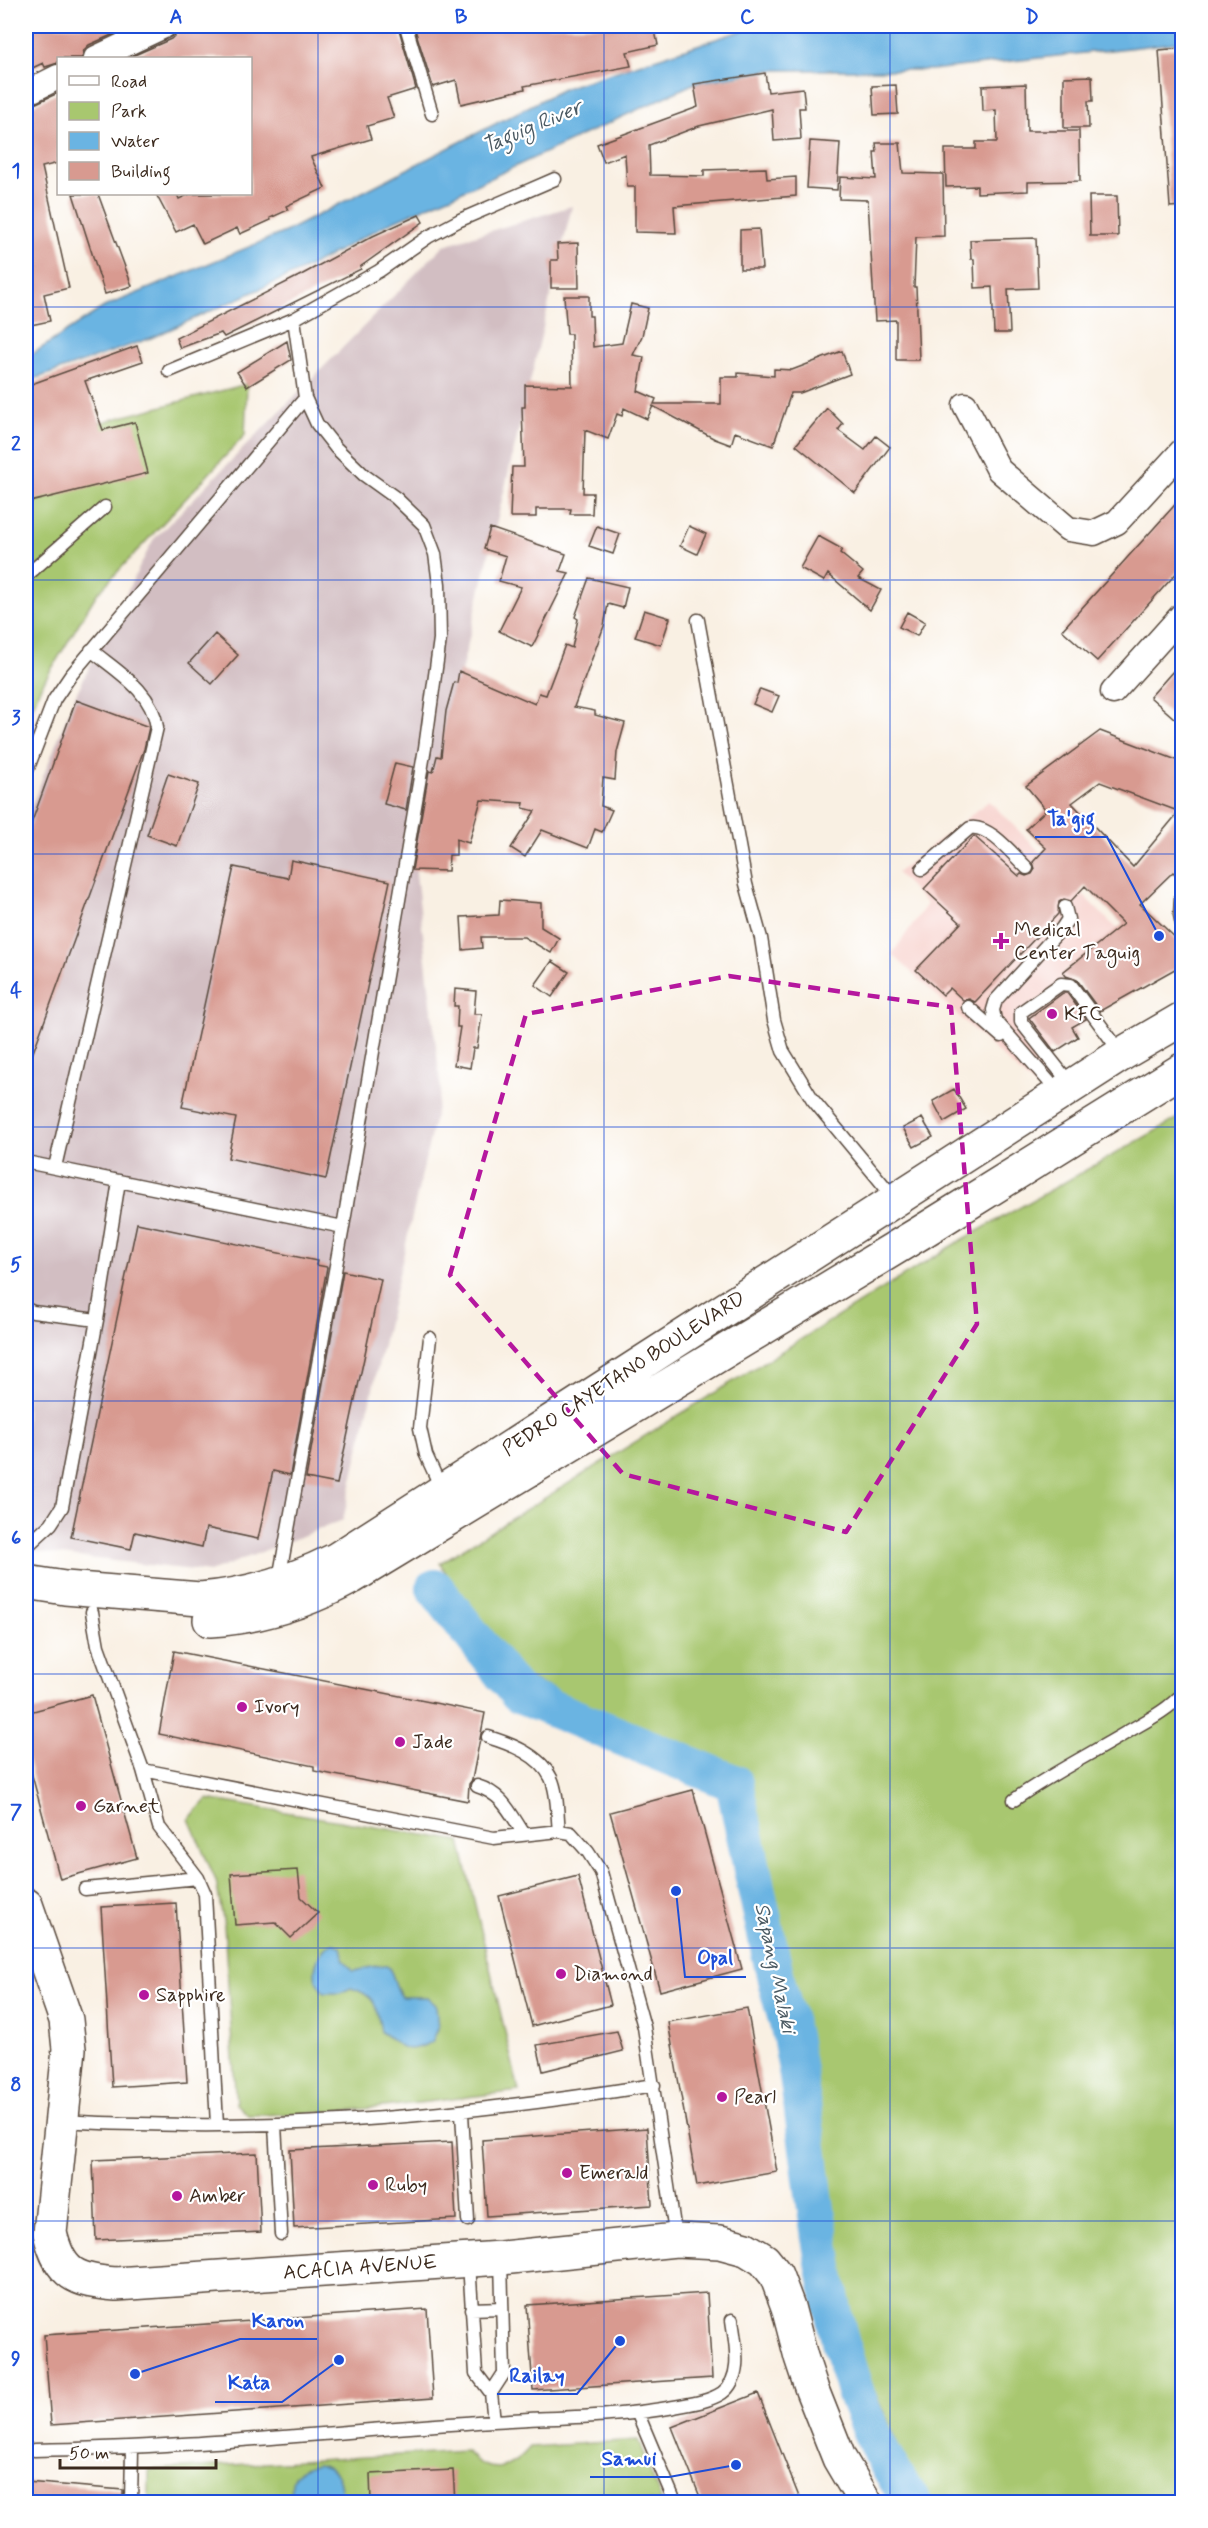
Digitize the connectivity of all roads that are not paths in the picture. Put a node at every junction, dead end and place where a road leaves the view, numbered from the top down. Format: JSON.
{"nodes":[{"id":1,"x":164,"y":26,"type":"edge"},
{"id":2,"x":406,"y":26,"type":"edge"},
{"id":3,"x":98,"y":57,"type":"edge"},
{"id":4,"x":57,"y":78,"type":"edge"},
{"id":5,"x":26,"y":93,"type":"edge"},
{"id":6,"x":432,"y":114,"type":"dead end"},
{"id":7,"x":555,"y":179,"type":"dead end"},
{"id":8,"x":294,"y":319,"type":"junction"},
{"id":9,"x":169,"y":371,"type":"dead end"},
{"id":10,"x":305,"y":398,"type":"junction"},
{"id":11,"x":965,"y":405,"type":"dead end"},
{"id":12,"x":1182,"y":451,"type":"edge"},
{"id":13,"x":105,"y":507,"type":"dead end"},
{"id":14,"x":26,"y":576,"type":"edge"},
{"id":15,"x":1182,"y":615,"type":"edge"},
{"id":16,"x":698,"y":620,"type":"dead end"},
{"id":17,"x":91,"y":650,"type":"junction"},
{"id":18,"x":1113,"y":692,"type":"dead end"},
{"id":19,"x":26,"y":773,"type":"edge"},
{"id":20,"x":1027,"y":868,"type":"dead end"},
{"id":21,"x":922,"y":869,"type":"dead end"},
{"id":22,"x":1181,"y":897,"type":"edge"},
{"id":23,"x":1065,"y":907,"type":"dead end"},
{"id":24,"x":1182,"y":924,"type":"edge"},
{"id":25,"x":968,"y":1007,"type":"dead end"},
{"id":26,"x":1182,"y":1019,"type":"edge"},
{"id":27,"x":1122,"y":1054,"type":"junction"},
{"id":28,"x":1032,"y":1062,"type":"junction"},
{"id":29,"x":1177,"y":1076,"type":"edge"},
{"id":30,"x":1067,"y":1091,"type":"junction"},
{"id":31,"x":1083,"y":1131,"type":"junction"},
{"id":32,"x":26,"y":1161,"type":"edge"},
{"id":33,"x":56,"y":1167,"type":"junction"},
{"id":34,"x":119,"y":1181,"type":"junction"},
{"id":35,"x":895,"y":1199,"type":"junction"},
{"id":36,"x":343,"y":1227,"type":"junction"},
{"id":37,"x":26,"y":1309,"type":"edge"},
{"id":38,"x":97,"y":1320,"type":"junction"},
{"id":39,"x":430,"y":1338,"type":"dead end"},
{"id":40,"x":442,"y":1491,"type":"junction"},
{"id":41,"x":26,"y":1547,"type":"edge"},
{"id":42,"x":26,"y":1582,"type":"edge"},
{"id":43,"x":278,"y":1585,"type":"junction"},
{"id":44,"x":26,"y":1603,"type":"edge"},
{"id":45,"x":92,"y":1612,"type":"junction"},
{"id":46,"x":1182,"y":1694,"type":"edge"},
{"id":47,"x":488,"y":1737,"type":"dead end"},
{"id":48,"x":142,"y":1770,"type":"junction"},
{"id":49,"x":477,"y":1786,"type":"dead end"},
{"id":50,"x":1014,"y":1800,"type":"dead end"},
{"id":51,"x":559,"y":1831,"type":"junction"},
{"id":52,"x":524,"y":1834,"type":"junction"},
{"id":53,"x":198,"y":1878,"type":"junction"},
{"id":54,"x":85,"y":1889,"type":"dead end"},
{"id":55,"x":26,"y":1905,"type":"edge"},
{"id":56,"x":654,"y":2085,"type":"junction"},
{"id":57,"x":462,"y":2113,"type":"junction"},
{"id":58,"x":63,"y":2121,"type":"junction"},
{"id":59,"x":217,"y":2125,"type":"junction"},
{"id":60,"x":275,"y":2125,"type":"junction"},
{"id":61,"x":468,"y":2220,"type":"dead end"},
{"id":62,"x":281,"y":2234,"type":"dead end"},
{"id":63,"x":676,"y":2240,"type":"junction"},
{"id":64,"x":501,"y":2258,"type":"junction"},
{"id":65,"x":469,"y":2260,"type":"junction"},
{"id":66,"x":502,"y":2308,"type":"junction"},
{"id":67,"x":471,"y":2309,"type":"junction"},
{"id":68,"x":732,"y":2320,"type":"dead end"},
{"id":69,"x":491,"y":2393,"type":"junction"},
{"id":70,"x":638,"y":2414,"type":"junction"},
{"id":71,"x":494,"y":2421,"type":"junction"},
{"id":72,"x":132,"y":2449,"type":"junction"},
{"id":73,"x":34,"y":2450,"type":"dead end"},
{"id":74,"x":131,"y":2502,"type":"edge"},
{"id":75,"x":675,"y":2502,"type":"edge"},
{"id":76,"x":865,"y":2502,"type":"edge"}],
"edges":[{"from":1,"to":3,"type":"street"},
{"from":2,"to":6,"type":"lane"},
{"from":4,"to":5,"type":"street"},
{"from":7,"to":8,"type":"lane"},
{"from":8,"to":9,"type":"lane"},
{"from":8,"to":10,"type":"lane"},
{"from":10,"to":17,"type":"lane"},
{"from":10,"to":36,"type":"lane"},
{"from":11,"to":12,"type":"street"},
{"from":13,"to":14,"type":"lane"},
{"from":15,"to":18,"type":"street"},
{"from":16,"to":35,"type":"lane"},
{"from":17,"to":19,"type":"lane"},
{"from":17,"to":33,"type":"lane"},
{"from":20,"to":21,"type":"lane"},
{"from":22,"to":24,"type":"lane"},
{"from":23,"to":28,"type":"lane"},
{"from":25,"to":28,"type":"lane"},
{"from":26,"to":27,"type":"main road","name":"PEDRO CAYETANO BOULEVARD"},
{"from":27,"to":30,"type":"main road","name":"PEDRO CAYETANO BOULEVARD"},
{"from":27,"to":30,"type":"lane"},
{"from":28,"to":30,"type":"lane"},
{"from":29,"to":31,"type":"main road","name":"PEDRO CAYETANO BOULEVARD"},
{"from":30,"to":31,"type":"main road"},
{"from":30,"to":35,"type":"main road","name":"PEDRO CAYETANO BOULEVARD"},
{"from":31,"to":45,"type":"main road","name":"PEDRO CAYETANO BOULEVARD"},
{"from":32,"to":33,"type":"lane"},
{"from":33,"to":34,"type":"lane"},
{"from":34,"to":36,"type":"lane"},
{"from":34,"to":38,"type":"lane"},
{"from":35,"to":40,"type":"main road","name":"PEDRO CAYETANO BOULEVARD"},
{"from":36,"to":43,"type":"lane"},
{"from":37,"to":38,"type":"lane"},
{"from":38,"to":41,"type":"lane"},
{"from":39,"to":40,"type":"lane"},
{"from":40,"to":43,"type":"main road","name":"PEDRO CAYETANO BOULEVARD"},
{"from":42,"to":43,"type":"main road","name":"PEDRO CAYETANO BOULEVARD"},
{"from":44,"to":45,"type":"main road","name":"PEDRO CAYETANO BOULEVARD"},
{"from":45,"to":48,"type":"lane"},
{"from":46,"to":50,"type":"lane"},
{"from":47,"to":51,"type":"lane"},
{"from":48,"to":52,"type":"lane"},
{"from":48,"to":53,"type":"lane"},
{"from":49,"to":52,"type":"lane"},
{"from":51,"to":52,"type":"lane"},
{"from":51,"to":56,"type":"lane"},
{"from":53,"to":54,"type":"lane"},
{"from":53,"to":59,"type":"lane"},
{"from":55,"to":58,"type":"main road","name":"ACACIA AVENUE"},
{"from":56,"to":57,"type":"lane"},
{"from":56,"to":63,"type":"lane"},
{"from":57,"to":60,"type":"lane"},
{"from":57,"to":61,"type":"lane"},
{"from":58,"to":59,"type":"lane"},
{"from":58,"to":65,"type":"main road","name":"ACACIA AVENUE"},
{"from":59,"to":60,"type":"lane"},
{"from":60,"to":62,"type":"lane"},
{"from":63,"to":64,"type":"main road","name":"ACACIA AVENUE"},
{"from":63,"to":76,"type":"main road","name":"ACACIA AVENUE"},
{"from":64,"to":65,"type":"main road","name":"ACACIA AVENUE"},
{"from":64,"to":66,"type":"lane"},
{"from":65,"to":67,"type":"lane"},
{"from":66,"to":67,"type":"lane"},
{"from":66,"to":69,"type":"lane"},
{"from":67,"to":69,"type":"lane"},
{"from":68,"to":70,"type":"lane"},
{"from":69,"to":71,"type":"lane"},
{"from":70,"to":71,"type":"lane"},
{"from":70,"to":75,"type":"lane"},
{"from":71,"to":72,"type":"lane"},
{"from":72,"to":73,"type":"lane"},
{"from":72,"to":74,"type":"lane"}]}
